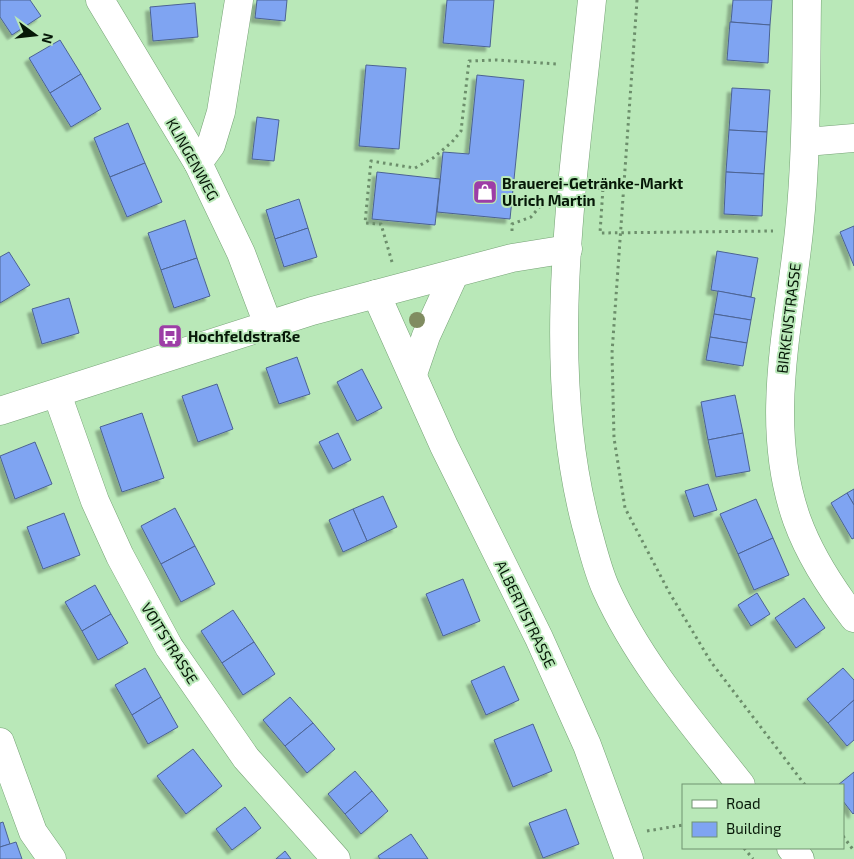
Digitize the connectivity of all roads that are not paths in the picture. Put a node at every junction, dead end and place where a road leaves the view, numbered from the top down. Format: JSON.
{"nodes":[{"id":1,"x":100,"y":0,"type":"edge"},
{"id":2,"x":239,"y":0,"type":"edge"},
{"id":3,"x":592,"y":0,"type":"edge"},
{"id":4,"x":807,"y":0,"type":"edge"},
{"id":5,"x":854,"y":138,"type":"edge"},
{"id":6,"x":806,"y":142,"type":"junction"},
{"id":7,"x":198,"y":163,"type":"junction"},
{"id":8,"x":568,"y":249,"type":"junction"},
{"id":9,"x":454,"y":275,"type":"junction"},
{"id":10,"x":388,"y":291,"type":"junction"},
{"id":11,"x":270,"y":327,"type":"junction"},
{"id":12,"x":413,"y":374,"type":"junction"},
{"id":13,"x":57,"y":394,"type":"junction"},
{"id":14,"x":0,"y":412,"type":"edge"},
{"id":15,"x":849,"y":602,"type":"edge"},
{"id":16,"x":0,"y":742,"type":"edge"},
{"id":17,"x":740,"y":784,"type":"edge"},
{"id":18,"x":625,"y":849,"type":"edge"},
{"id":19,"x":792,"y":849,"type":"edge"},
{"id":20,"x":52,"y":859,"type":"edge"},
{"id":21,"x":336,"y":859,"type":"edge"},
{"id":22,"x":800,"y":859,"type":"edge"}],
"edges":[{"from":1,"to":7,"type":"street","name":"KLINGENWEG"},
{"from":2,"to":7,"type":"street"},
{"from":3,"to":8,"type":"street"},
{"from":4,"to":6,"type":"street","name":"BIRKENSTRASSE"},
{"from":5,"to":6,"type":"street"},
{"from":6,"to":15,"type":"street","name":"BIRKENSTRASSE"},
{"from":7,"to":11,"type":"street","name":"KLINGENWEG"},
{"from":8,"to":9,"type":"street"},
{"from":8,"to":17,"type":"street"},
{"from":9,"to":10,"type":"street"},
{"from":9,"to":12,"type":"street"},
{"from":10,"to":11,"type":"street"},
{"from":10,"to":12,"type":"street","name":"ALBERTISTRASSE"},
{"from":11,"to":13,"type":"street"},
{"from":12,"to":18,"type":"street","name":"ALBERTISTRASSE"},
{"from":13,"to":14,"type":"street"},
{"from":13,"to":21,"type":"street","name":"VOITSTRASSE"},
{"from":16,"to":20,"type":"street"},
{"from":19,"to":22,"type":"street"}]}
